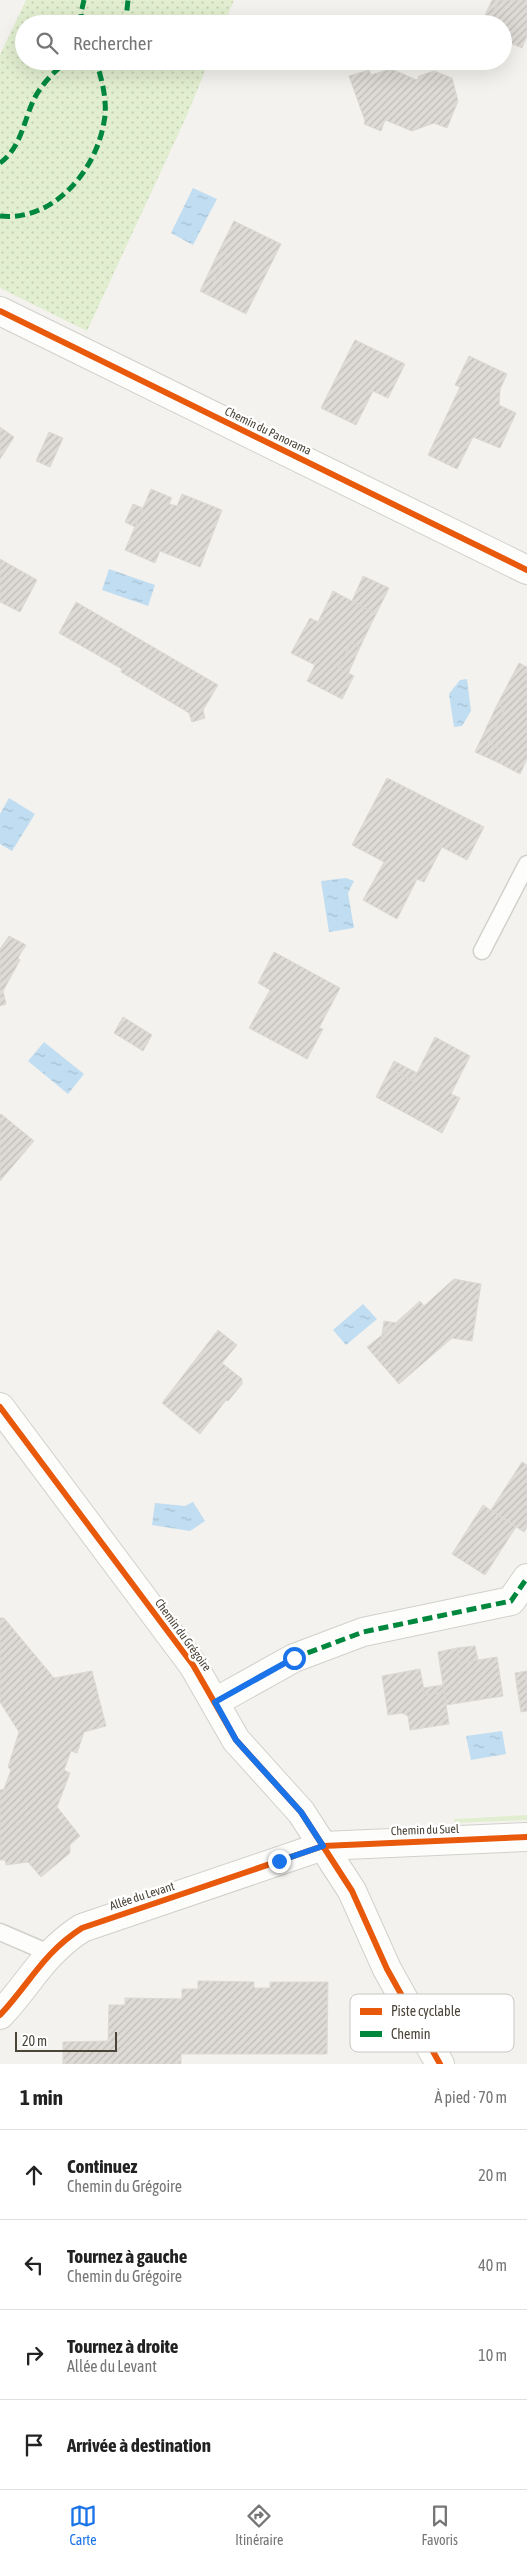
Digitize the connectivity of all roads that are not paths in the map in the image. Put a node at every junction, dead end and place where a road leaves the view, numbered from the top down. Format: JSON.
{"nodes":[{"id":1,"x":0,"y":311,"type":"edge"},
{"id":2,"x":527,"y":570,"type":"edge"},
{"id":3,"x":527,"y":864,"type":"edge"},
{"id":4,"x":482,"y":951,"type":"dead end"},
{"id":5,"x":0,"y":1407,"type":"edge"},
{"id":6,"x":527,"y":1578,"type":"edge"},
{"id":7,"x":215,"y":1702,"type":"junction"},
{"id":8,"x":527,"y":1837,"type":"edge"},
{"id":9,"x":323,"y":1846,"type":"junction"},
{"id":10,"x":0,"y":1932,"type":"edge"},
{"id":11,"x":49,"y":1952,"type":"junction"},
{"id":12,"x":401,"y":1994,"type":"edge"},
{"id":13,"x":0,"y":2015,"type":"edge"},
{"id":14,"x":433,"y":2052,"type":"edge"},
{"id":15,"x":440,"y":2064,"type":"edge"}],
"edges":[{"from":1,"to":2,"type":"street","name":"Chemin du Panorama"},
{"from":3,"to":4,"type":"lane"},
{"from":5,"to":7,"type":"street","name":"Chemin du Grégoire"},
{"from":6,"to":7,"type":"street"},
{"from":7,"to":9,"type":"street","name":"Chemin du Grégoire"},
{"from":8,"to":9,"type":"street","name":"Chemin du Suel"},
{"from":9,"to":11,"type":"street","name":"Allée du Levant"},
{"from":9,"to":12,"type":"street","name":"Chemin du Grégoire"},
{"from":10,"to":11,"type":"lane"},
{"from":11,"to":13,"type":"street","name":"Allée du Levant"},
{"from":14,"to":15,"type":"street","name":"Chemin du Grégoire"}]}
